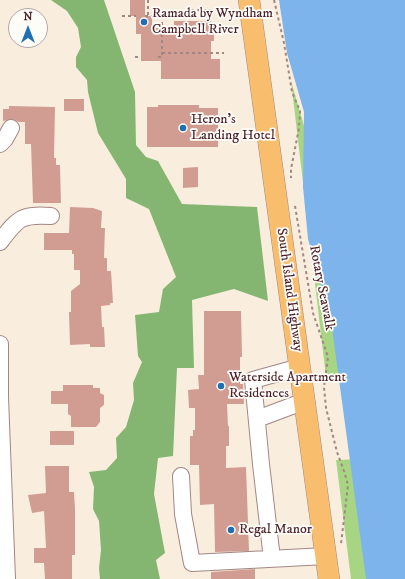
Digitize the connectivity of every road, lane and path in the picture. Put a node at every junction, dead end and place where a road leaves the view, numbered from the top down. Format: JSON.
{"nodes":[{"id":1,"x":148,"y":0,"type":"edge"},
{"id":2,"x":249,"y":0,"type":"edge"},
{"id":3,"x":274,"y":0,"type":"edge"},
{"id":4,"x":218,"y":10,"type":"dead end"},
{"id":5,"x":122,"y":16,"type":"dead end"},
{"id":6,"x":136,"y":16,"type":"dead end"},
{"id":7,"x":145,"y":16,"type":"dead end"},
{"id":8,"x":148,"y":16,"type":"junction"},
{"id":9,"x":162,"y":16,"type":"junction"},
{"id":10,"x":162,"y":54,"type":"junction"},
{"id":11,"x":224,"y":54,"type":"dead end"},
{"id":12,"x":135,"y":57,"type":"dead end"},
{"id":13,"x":141,"y":57,"type":"dead end"},
{"id":14,"x":158,"y":57,"type":"dead end"},
{"id":15,"x":11,"y":128,"type":"dead end"},
{"id":16,"x":0,"y":144,"type":"edge"},
{"id":17,"x":291,"y":182,"type":"dead end"},
{"id":18,"x":295,"y":203,"type":"dead end"},
{"id":19,"x":51,"y":216,"type":"dead end"},
{"id":20,"x":0,"y":242,"type":"edge"},
{"id":21,"x":0,"y":344,"type":"edge"},
{"id":22,"x":300,"y":367,"type":"junction"},
{"id":23,"x":304,"y":401,"type":"junction"},
{"id":24,"x":257,"y":419,"type":"junction"},
{"id":25,"x":182,"y":476,"type":"dead end"},
{"id":26,"x":334,"y":550,"type":"junction"},
{"id":27,"x":272,"y":559,"type":"junction"},
{"id":28,"x":7,"y":579,"type":"edge"},
{"id":29,"x":329,"y":579,"type":"edge"}],
"edges":[{"from":1,"to":8,"type":"path"},
{"from":2,"to":22,"type":"main road","name":"South Island Highway"},
{"from":3,"to":17,"type":"path"},
{"from":4,"to":9,"type":"path"},
{"from":5,"to":6,"type":"path"},
{"from":7,"to":8,"type":"path"},
{"from":8,"to":9,"type":"path"},
{"from":9,"to":10,"type":"path"},
{"from":10,"to":11,"type":"path"},
{"from":10,"to":14,"type":"path"},
{"from":12,"to":13,"type":"path"},
{"from":15,"to":16,"type":"street"},
{"from":18,"to":26,"type":"path","name":"Rotary Seawalk"},
{"from":19,"to":20,"type":"street"},
{"from":21,"to":28,"type":"street"},
{"from":22,"to":23,"type":"main road","name":"South Island Highway"},
{"from":22,"to":24,"type":"street"},
{"from":23,"to":24,"type":"street"},
{"from":23,"to":26,"type":"main road","name":"South Island Highway"},
{"from":24,"to":27,"type":"street"},
{"from":25,"to":27,"type":"street"},
{"from":26,"to":27,"type":"street"},
{"from":26,"to":29,"type":"main road","name":"South Island Highway"}]}
